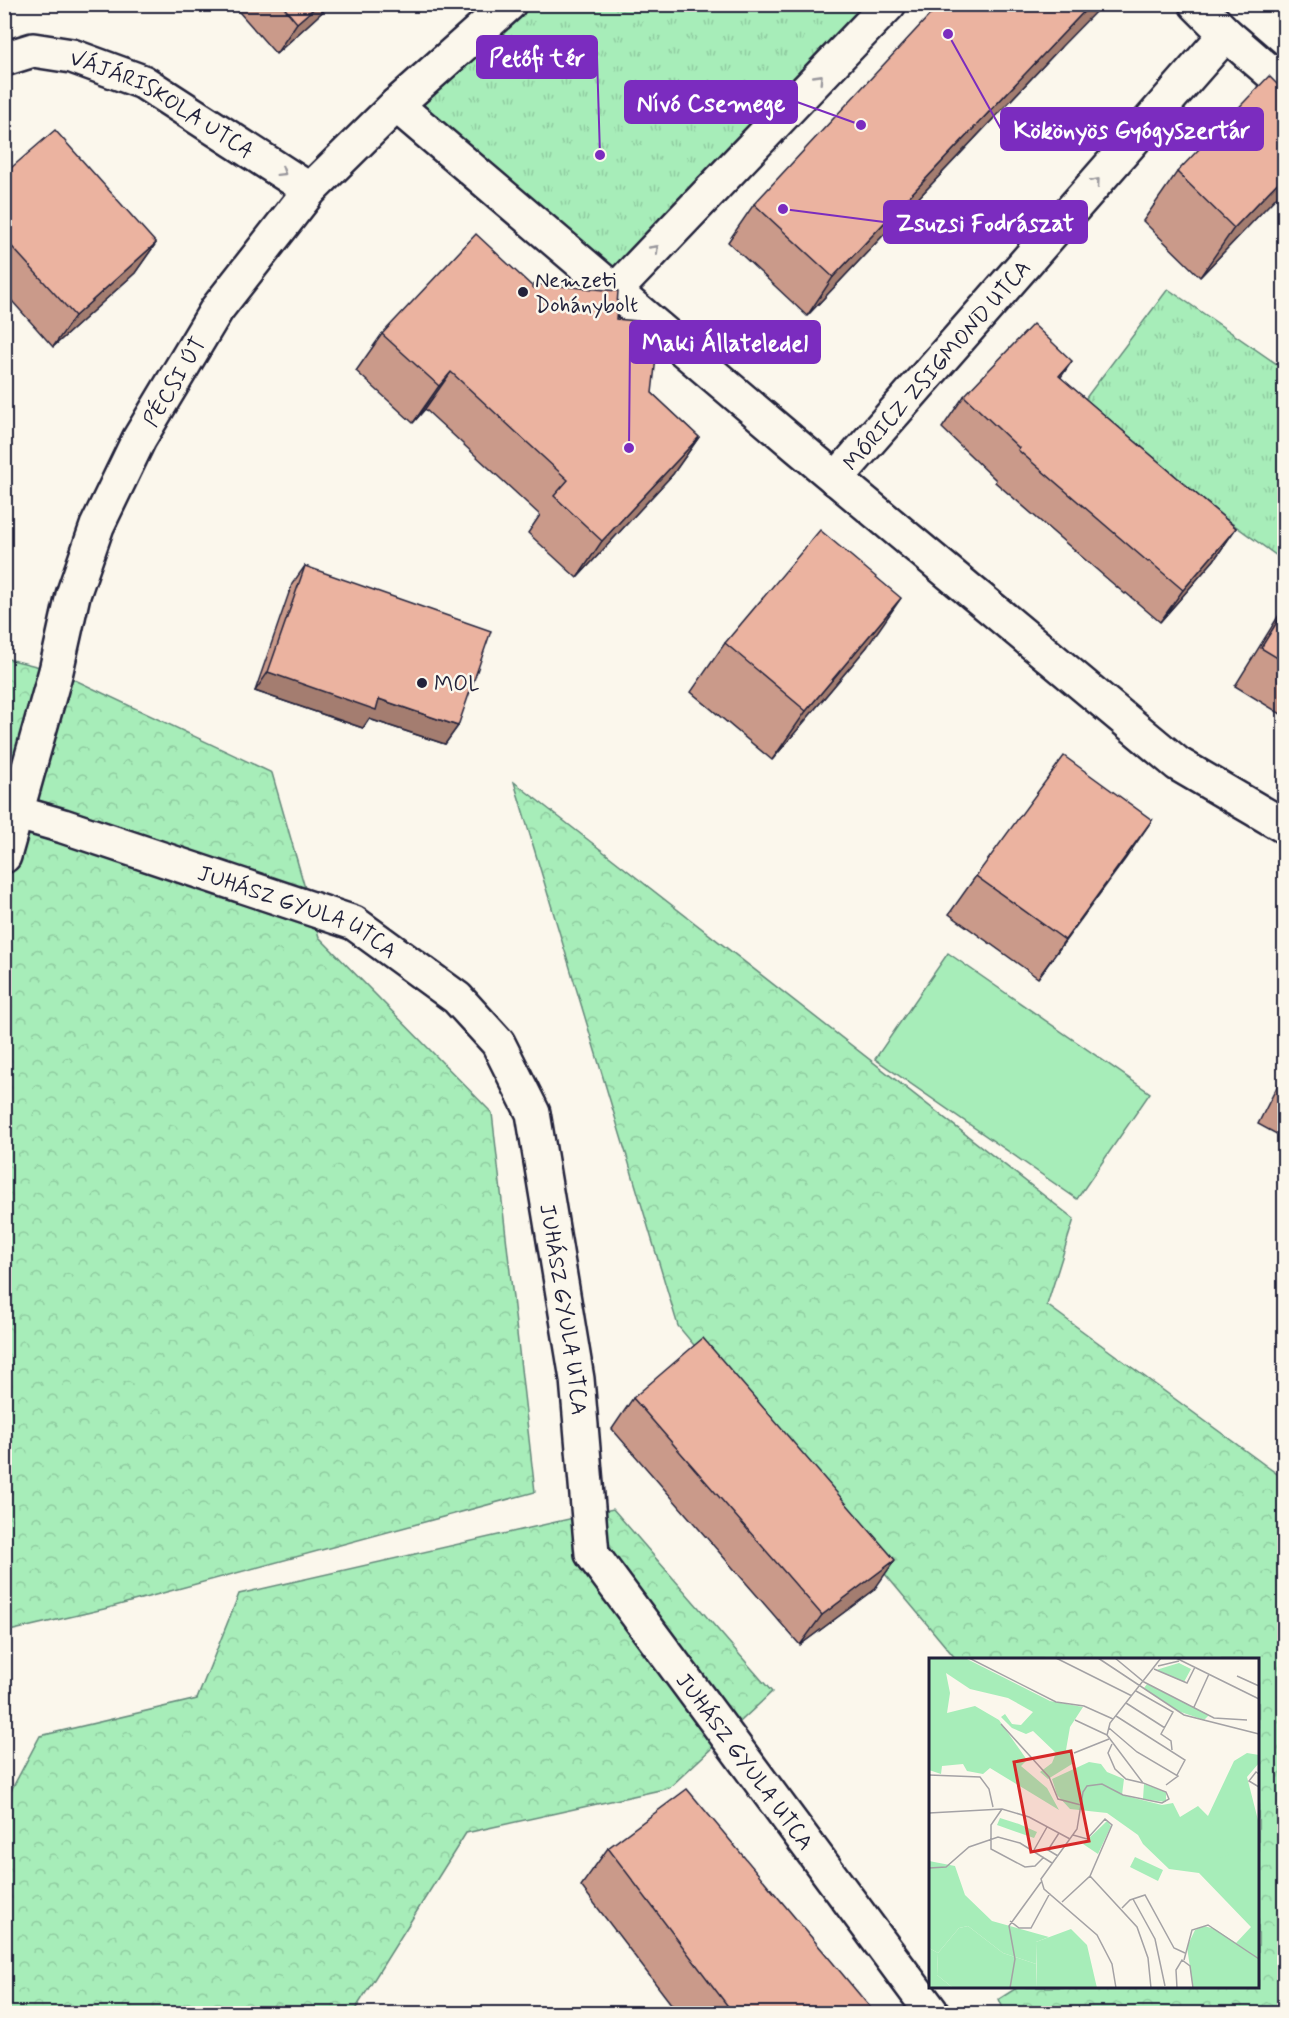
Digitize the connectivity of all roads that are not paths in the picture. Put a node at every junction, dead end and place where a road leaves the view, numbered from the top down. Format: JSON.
{"nodes":[{"id":1,"x":509,"y":4,"type":"edge"},
{"id":2,"x":889,"y":4,"type":"edge"},
{"id":3,"x":1196,"y":4,"type":"edge"},
{"id":4,"x":1226,"y":34,"type":"junction"},
{"id":5,"x":4,"y":58,"type":"edge"},
{"id":6,"x":1284,"y":84,"type":"edge"},
{"id":7,"x":396,"y":105,"type":"junction"},
{"id":8,"x":310,"y":190,"type":"junction"},
{"id":9,"x":615,"y":291,"type":"junction"},
{"id":10,"x":836,"y":479,"type":"junction"},
{"id":11,"x":18,"y":813,"type":"junction"},
{"id":12,"x":1284,"y":826,"type":"edge"},
{"id":13,"x":4,"y":856,"type":"edge"},
{"id":14,"x":933,"y":2013,"type":"edge"}],
"edges":[{"from":1,"to":7,"type":"street","name":"PÉCSI ÚT"},
{"from":9,"to":2,"type":"street","one_way":true},
{"from":3,"to":4,"type":"street"},
{"from":4,"to":6,"type":"street"},
{"from":10,"to":4,"type":"street","name":"MÓRICZ ZSIGMOND UTCA","one_way":true},
{"from":5,"to":8,"type":"street","name":"VÁJÁRISKOLA UTCA","one_way":true},
{"from":7,"to":8,"type":"street","name":"PÉCSI ÚT"},
{"from":7,"to":9,"type":"street","name":"MÓRICZ ZSIGMOND UTCA"},
{"from":8,"to":11,"type":"street","name":"PÉCSI ÚT"},
{"from":9,"to":10,"type":"street","name":"MÓRICZ ZSIGMOND UTCA"},
{"from":10,"to":12,"type":"street","name":"MÓRICZ ZSIGMOND UTCA"},
{"from":11,"to":13,"type":"street","name":"PÉCSI ÚT"},
{"from":11,"to":14,"type":"street","name":"JUHÁSZ GYULA UTCA"}]}
